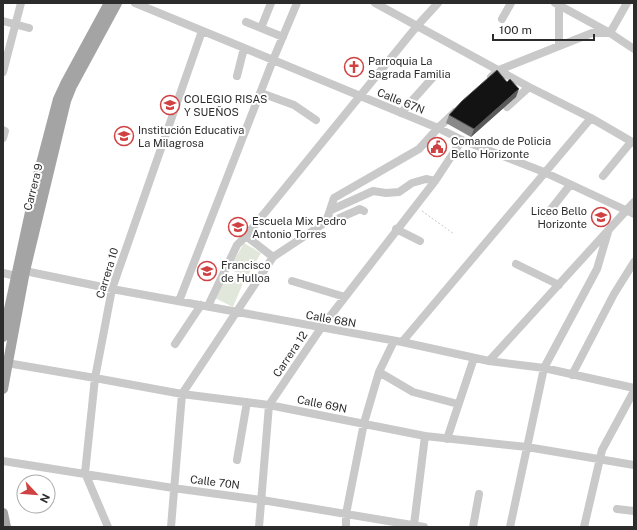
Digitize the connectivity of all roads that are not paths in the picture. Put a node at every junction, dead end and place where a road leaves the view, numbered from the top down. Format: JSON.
{"nodes":[{"id":1,"x":21,"y":3,"type":"edge"},
{"id":2,"x":109,"y":3,"type":"edge"},
{"id":3,"x":117,"y":3,"type":"edge"},
{"id":4,"x":135,"y":3,"type":"edge"},
{"id":5,"x":270,"y":3,"type":"edge"},
{"id":6,"x":297,"y":3,"type":"edge"},
{"id":7,"x":375,"y":3,"type":"edge"},
{"id":8,"x":438,"y":3,"type":"edge"},
{"id":9,"x":511,"y":3,"type":"edge"},
{"id":10,"x":627,"y":3,"type":"edge"},
{"id":11,"x":557,"y":4,"type":"edge"},
{"id":12,"x":502,"y":19,"type":"dead end"},
{"id":13,"x":3,"y":21,"type":"edge"},
{"id":14,"x":246,"y":22,"type":"dead end"},
{"id":15,"x":15,"y":24,"type":"junction"},
{"id":16,"x":417,"y":26,"type":"junction"},
{"id":17,"x":29,"y":28,"type":"dead end"},
{"id":18,"x":261,"y":28,"type":"junction"},
{"id":19,"x":202,"y":31,"type":"junction"},
{"id":20,"x":610,"y":33,"type":"junction"},
{"id":21,"x":283,"y":37,"type":"junction"},
{"id":22,"x":559,"y":46,"type":"junction"},
{"id":23,"x":244,"y":48,"type":"junction"},
{"id":24,"x":634,"y":49,"type":"edge"},
{"id":25,"x":273,"y":60,"type":"junction"},
{"id":26,"x":499,"y":70,"type":"junction"},
{"id":27,"x":3,"y":72,"type":"edge"},
{"id":28,"x":237,"y":76,"type":"dead end"},
{"id":29,"x":435,"y":76,"type":"dead end"},
{"id":30,"x":488,"y":80,"type":"edge"},
{"id":31,"x":529,"y":86,"type":"junction"},
{"id":32,"x":261,"y":93,"type":"junction"},
{"id":33,"x":359,"y":96,"type":"junction"},
{"id":34,"x":460,"y":107,"type":"edge"},
{"id":35,"x":507,"y":107,"type":"edge"},
{"id":36,"x":401,"y":113,"type":"junction"},
{"id":37,"x":591,"y":118,"type":"junction"},
{"id":38,"x":316,"y":120,"type":"dead end"},
{"id":39,"x":438,"y":128,"type":"junction"},
{"id":40,"x":462,"y":140,"type":"junction"},
{"id":41,"x":633,"y":142,"type":"edge"},
{"id":42,"x":544,"y":172,"type":"junction"},
{"id":43,"x":603,"y":176,"type":"dead end"},
{"id":44,"x":434,"y":181,"type":"junction"},
{"id":45,"x":570,"y":185,"type":"junction"},
{"id":46,"x":634,"y":202,"type":"edge"},
{"id":47,"x":364,"y":211,"type":"dead end"},
{"id":48,"x":548,"y":213,"type":"dead end"},
{"id":49,"x":630,"y":213,"type":"edge"},
{"id":50,"x":329,"y":214,"type":"junction"},
{"id":51,"x":396,"y":229,"type":"junction"},
{"id":52,"x":608,"y":232,"type":"junction"},
{"id":53,"x":246,"y":236,"type":"junction"},
{"id":54,"x":420,"y":242,"type":"dead end"},
{"id":55,"x":273,"y":257,"type":"junction"},
{"id":56,"x":634,"y":262,"type":"edge"},
{"id":57,"x":516,"y":264,"type":"dead end"},
{"id":58,"x":3,"y":273,"type":"edge"},
{"id":59,"x":20,"y":273,"type":"junction"},
{"id":60,"x":292,"y":282,"type":"dead end"},
{"id":61,"x":559,"y":285,"type":"junction"},
{"id":62,"x":112,"y":289,"type":"junction"},
{"id":63,"x":345,"y":297,"type":"junction"},
{"id":64,"x":178,"y":301,"type":"junction"},
{"id":65,"x":204,"y":306,"type":"junction"},
{"id":66,"x":237,"y":312,"type":"junction"},
{"id":67,"x":321,"y":328,"type":"junction"},
{"id":68,"x":3,"y":334,"type":"edge"},
{"id":69,"x":398,"y":342,"type":"junction"},
{"id":70,"x":175,"y":344,"type":"dead end"},
{"id":71,"x":474,"y":358,"type":"junction"},
{"id":72,"x":489,"y":361,"type":"junction"},
{"id":73,"x":7,"y":364,"type":"junction"},
{"id":74,"x":544,"y":368,"type":"junction"},
{"id":75,"x":379,"y":372,"type":"junction"},
{"id":76,"x":572,"y":374,"type":"junction"},
{"id":77,"x":95,"y":378,"type":"junction"},
{"id":78,"x":3,"y":389,"type":"edge"},
{"id":79,"x":634,"y":390,"type":"edge"},
{"id":80,"x":182,"y":394,"type":"junction"},
{"id":81,"x":247,"y":402,"type":"junction"},
{"id":82,"x":458,"y":404,"type":"junction"},
{"id":83,"x":269,"y":405,"type":"junction"},
{"id":84,"x":364,"y":423,"type":"junction"},
{"id":85,"x":425,"y":436,"type":"junction"},
{"id":86,"x":446,"y":439,"type":"junction"},
{"id":87,"x":527,"y":447,"type":"junction"},
{"id":88,"x":601,"y":459,"type":"junction"},
{"id":89,"x":237,"y":460,"type":"dead end"},
{"id":90,"x":3,"y":461,"type":"edge"},
{"id":91,"x":634,"y":465,"type":"edge"},
{"id":92,"x":85,"y":473,"type":"junction"},
{"id":93,"x":173,"y":488,"type":"junction"},
{"id":94,"x":479,"y":494,"type":"dead end"},
{"id":95,"x":262,"y":500,"type":"junction"},
{"id":96,"x":617,"y":509,"type":"dead end"},
{"id":97,"x":634,"y":511,"type":"edge"},
{"id":98,"x":3,"y":513,"type":"edge"},
{"id":99,"x":346,"y":514,"type":"junction"},
{"id":100,"x":414,"y":525,"type":"junction"},
{"id":101,"x":6,"y":527,"type":"edge"},
{"id":102,"x":108,"y":527,"type":"edge"},
{"id":103,"x":170,"y":527,"type":"edge"},
{"id":104,"x":259,"y":527,"type":"edge"},
{"id":105,"x":346,"y":527,"type":"edge"},
{"id":106,"x":424,"y":527,"type":"edge"},
{"id":107,"x":473,"y":527,"type":"edge"},
{"id":108,"x":510,"y":527,"type":"edge"},
{"id":109,"x":584,"y":527,"type":"edge"}],
"edges":[{"from":1,"to":15,"type":"street"},
{"from":2,"to":59,"type":"main road","name":"Carrera 9"},
{"from":3,"to":59,"type":"main road","name":"Carrera 9"},
{"from":4,"to":19,"type":"street","name":"Calle 67N"},
{"from":5,"to":18,"type":"street"},
{"from":6,"to":21,"type":"street"},
{"from":7,"to":16,"type":"street"},
{"from":8,"to":16,"type":"street"},
{"from":9,"to":12,"type":"street"},
{"from":10,"to":20,"type":"street"},
{"from":11,"to":20,"type":"street"},
{"from":11,"to":22,"type":"street"},
{"from":13,"to":15,"type":"street"},
{"from":14,"to":18,"type":"street"},
{"from":15,"to":17,"type":"street"},
{"from":15,"to":27,"type":"street"},
{"from":16,"to":26,"type":"street"},
{"from":16,"to":33,"type":"street"},
{"from":18,"to":21,"type":"street"},
{"from":19,"to":23,"type":"street","name":"Calle 67N"},
{"from":19,"to":62,"type":"street","name":"Carrera 10"},
{"from":20,"to":22,"type":"street"},
{"from":20,"to":24,"type":"street"},
{"from":21,"to":25,"type":"street"},
{"from":22,"to":26,"type":"street"},
{"from":23,"to":25,"type":"street","name":"Calle 67N"},
{"from":23,"to":28,"type":"street"},
{"from":25,"to":32,"type":"street"},
{"from":25,"to":33,"type":"street","name":"Calle 67N"},
{"from":26,"to":30,"type":"street"},
{"from":26,"to":31,"type":"street"},
{"from":29,"to":36,"type":"street"},
{"from":31,"to":35,"type":"street"},
{"from":31,"to":37,"type":"street"},
{"from":32,"to":38,"type":"street"},
{"from":32,"to":64,"type":"street"},
{"from":33,"to":36,"type":"street","name":"Calle 67N"},
{"from":33,"to":53,"type":"street"},
{"from":34,"to":39,"type":"street"},
{"from":36,"to":39,"type":"street","name":"Calle 67N"},
{"from":37,"to":41,"type":"street"},
{"from":37,"to":42,"type":"street"},
{"from":39,"to":40,"type":"street","name":"Calle 67N"},
{"from":39,"to":50,"type":"street"},
{"from":40,"to":42,"type":"street","name":"Calle 67N"},
{"from":40,"to":44,"type":"street","name":"Carrera 12"},
{"from":41,"to":43,"type":"street"},
{"from":42,"to":45,"type":"street","name":"Calle 67N"},
{"from":42,"to":69,"type":"street"},
{"from":44,"to":50,"type":"street"},
{"from":44,"to":51,"type":"street","name":"Carrera 12"},
{"from":45,"to":48,"type":"street"},
{"from":45,"to":49,"type":"street","name":"Calle 67N"},
{"from":46,"to":49,"type":"street"},
{"from":47,"to":50,"type":"street"},
{"from":49,"to":52,"type":"street"},
{"from":50,"to":55,"type":"street"},
{"from":51,"to":54,"type":"street"},
{"from":51,"to":63,"type":"street","name":"Carrera 12"},
{"from":52,"to":61,"type":"street"},
{"from":52,"to":74,"type":"street"},
{"from":53,"to":55,"type":"street"},
{"from":53,"to":65,"type":"street"},
{"from":55,"to":66,"type":"street"},
{"from":56,"to":76,"type":"street"},
{"from":57,"to":61,"type":"street"},
{"from":58,"to":59,"type":"street","name":"Calle 68N"},
{"from":59,"to":62,"type":"street","name":"Calle 68N"},
{"from":59,"to":68,"type":"main road","name":"Carrera 9"},
{"from":59,"to":73,"type":"main road","name":"Carrera 9"},
{"from":60,"to":63,"type":"street"},
{"from":61,"to":72,"type":"street"},
{"from":62,"to":64,"type":"street","name":"Calle 68N"},
{"from":62,"to":77,"type":"street","name":"Carrera 10"},
{"from":63,"to":67,"type":"street","name":"Carrera 12"},
{"from":64,"to":65,"type":"street","name":"Calle 68N"},
{"from":65,"to":66,"type":"street","name":"Calle 68N"},
{"from":65,"to":70,"type":"street"},
{"from":66,"to":67,"type":"street","name":"Calle 68N"},
{"from":66,"to":80,"type":"street"},
{"from":67,"to":69,"type":"street","name":"Calle 68N"},
{"from":67,"to":83,"type":"street","name":"Carrera 12"},
{"from":69,"to":71,"type":"street","name":"Calle 68N"},
{"from":69,"to":75,"type":"street"},
{"from":71,"to":72,"type":"street","name":"Calle 68N"},
{"from":71,"to":82,"type":"street"},
{"from":72,"to":74,"type":"street","name":"Calle 68N"},
{"from":73,"to":77,"type":"street","name":"Calle 69N"},
{"from":73,"to":78,"type":"main road","name":"Carrera 9"},
{"from":74,"to":76,"type":"street","name":"Calle 68N"},
{"from":74,"to":87,"type":"street"},
{"from":75,"to":82,"type":"street"},
{"from":75,"to":84,"type":"street"},
{"from":76,"to":79,"type":"street","name":"Calle 68N"},
{"from":77,"to":80,"type":"street","name":"Calle 69N"},
{"from":77,"to":92,"type":"street","name":"Carrera 10"},
{"from":79,"to":88,"type":"street"},
{"from":80,"to":81,"type":"street","name":"Calle 69N"},
{"from":80,"to":93,"type":"street"},
{"from":81,"to":83,"type":"street","name":"Calle 69N"},
{"from":81,"to":89,"type":"street"},
{"from":82,"to":86,"type":"street"},
{"from":83,"to":84,"type":"street","name":"Calle 69N"},
{"from":83,"to":95,"type":"street","name":"Carrera 12"},
{"from":84,"to":85,"type":"street","name":"Calle 69N"},
{"from":84,"to":99,"type":"street"},
{"from":85,"to":86,"type":"street","name":"Calle 69N"},
{"from":85,"to":100,"type":"street"},
{"from":86,"to":87,"type":"street","name":"Calle 69N"},
{"from":87,"to":88,"type":"street","name":"Calle 69N"},
{"from":87,"to":108,"type":"street"},
{"from":88,"to":91,"type":"street","name":"Calle 69N"},
{"from":88,"to":109,"type":"street"},
{"from":90,"to":92,"type":"street","name":"Calle 70N"},
{"from":92,"to":93,"type":"street","name":"Calle 70N"},
{"from":92,"to":102,"type":"street","name":"Carrera 10"},
{"from":93,"to":95,"type":"street","name":"Calle 70N"},
{"from":93,"to":103,"type":"street"},
{"from":94,"to":107,"type":"street"},
{"from":95,"to":99,"type":"street","name":"Calle 70N"},
{"from":95,"to":104,"type":"street","name":"Carrera 12"},
{"from":96,"to":97,"type":"street"},
{"from":98,"to":101,"type":"main road"},
{"from":99,"to":100,"type":"street","name":"Calle 70N"},
{"from":99,"to":105,"type":"street"},
{"from":100,"to":106,"type":"street","name":"Calle 70N"}]}
